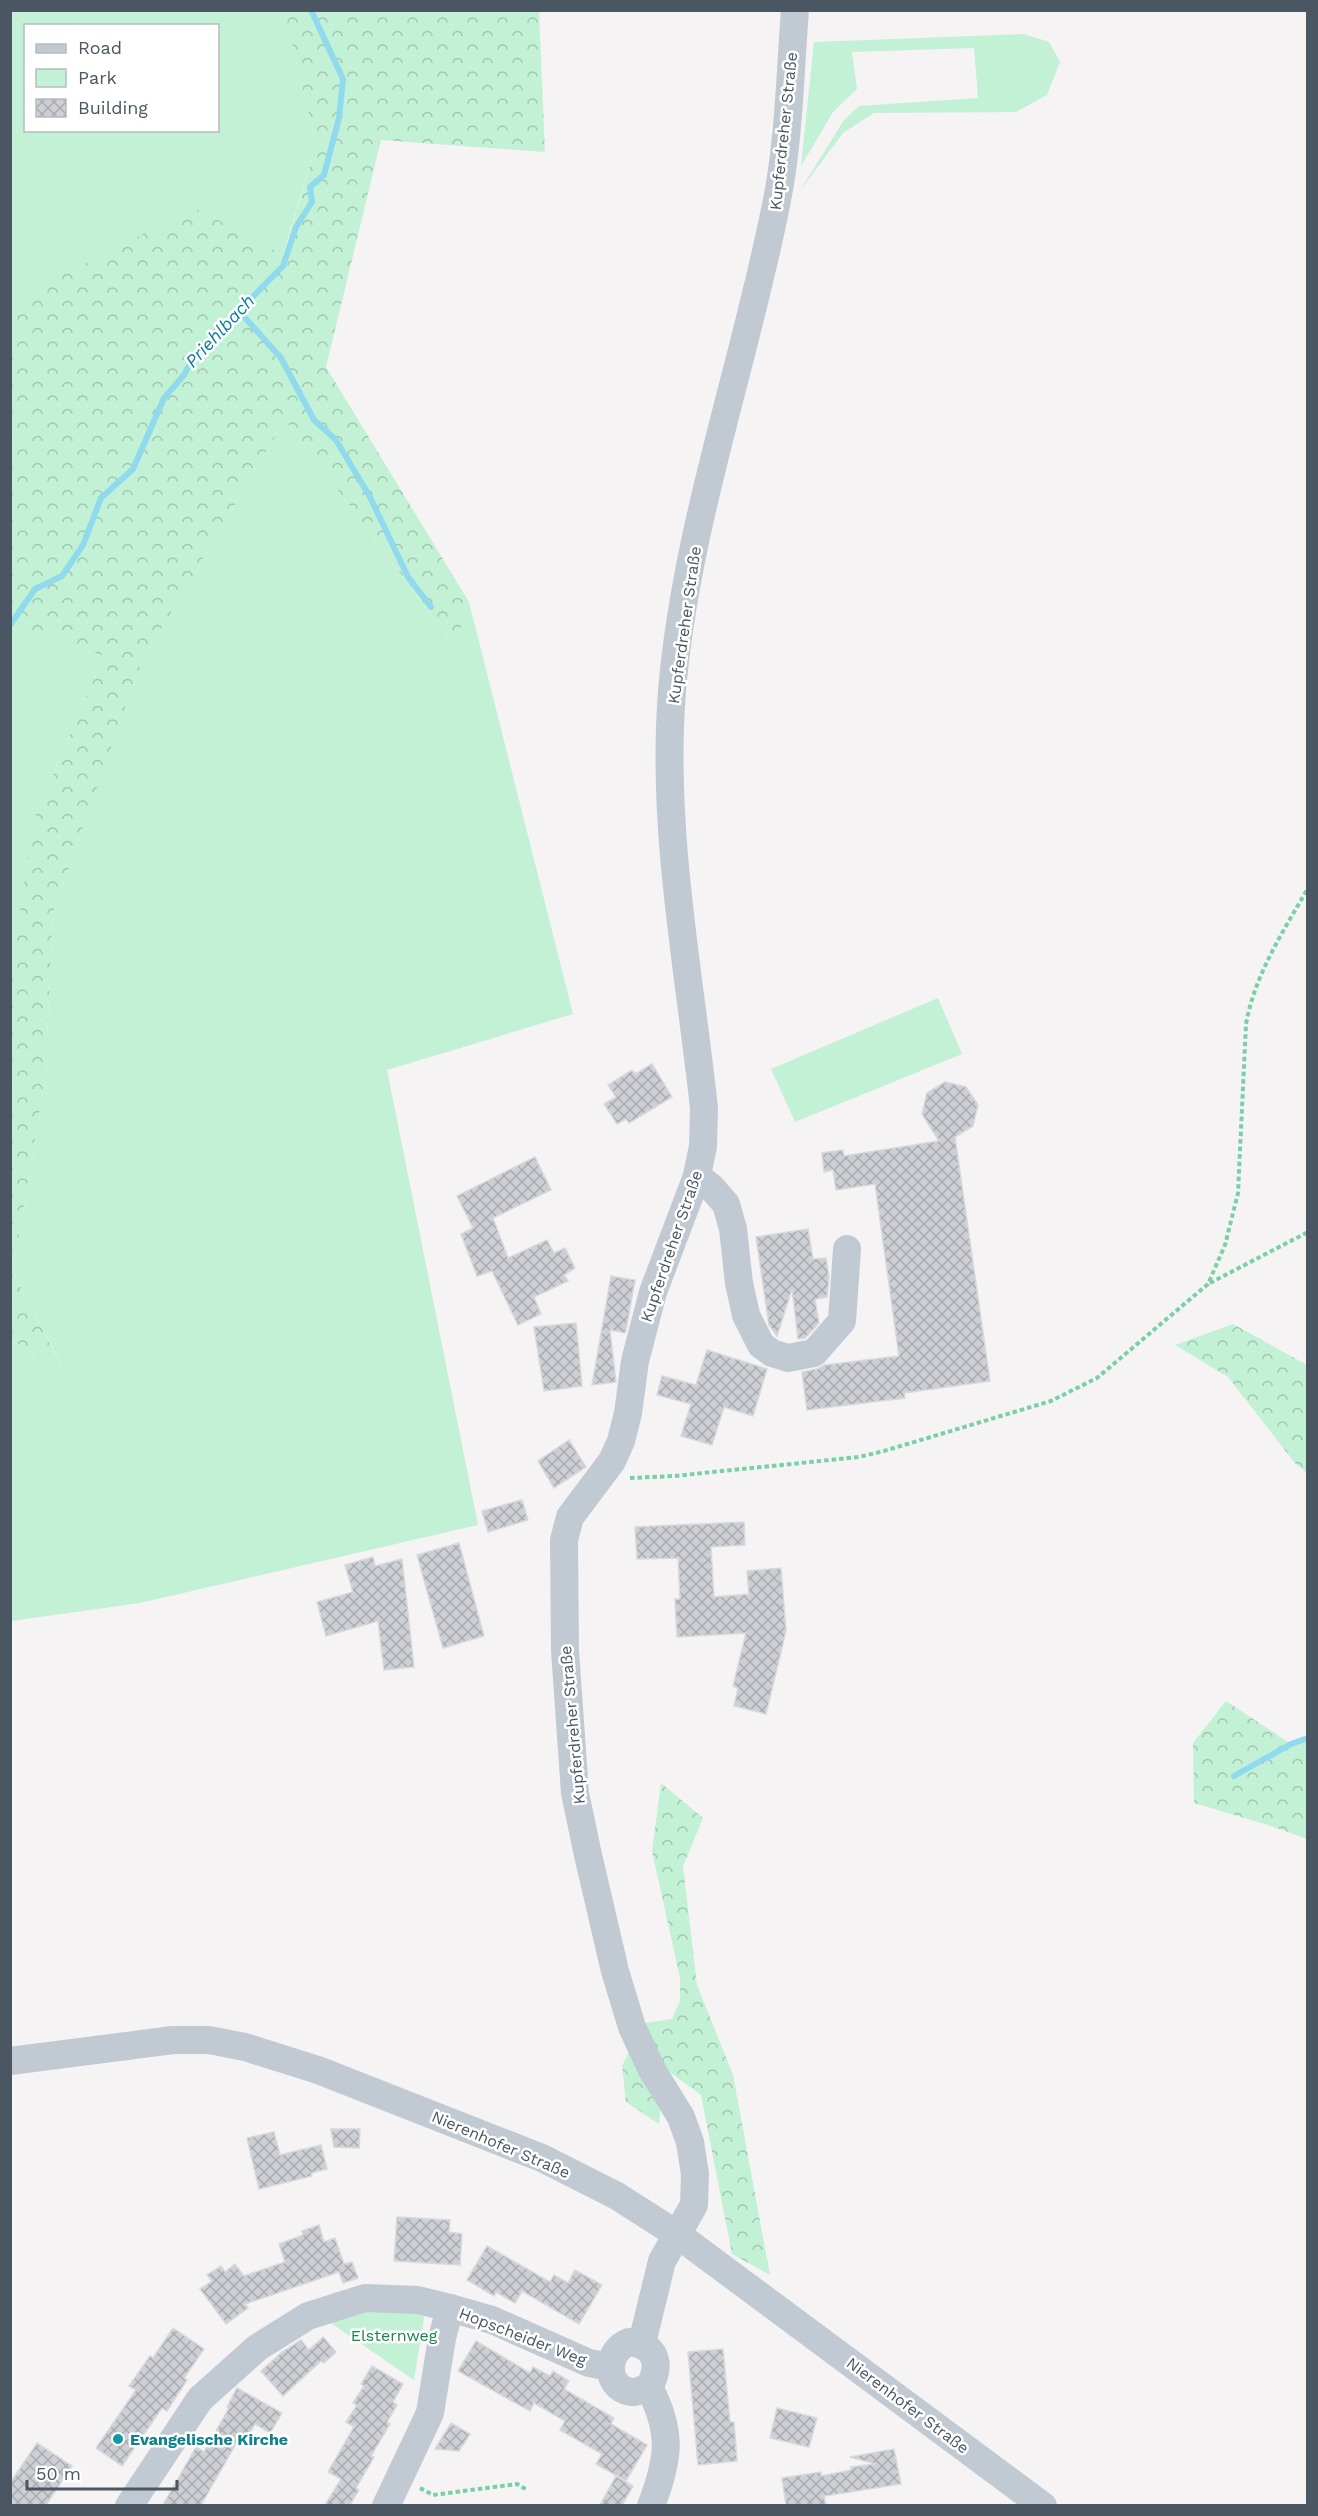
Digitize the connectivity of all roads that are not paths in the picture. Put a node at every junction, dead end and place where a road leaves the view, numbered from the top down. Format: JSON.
{"nodes":[{"id":1,"x":795,"y":10,"type":"edge"},
{"id":2,"x":697,"y":1176,"type":"junction"},
{"id":3,"x":848,"y":1250,"type":"dead end"},
{"id":4,"x":10,"y":2061,"type":"edge"},
{"id":5,"x":678,"y":2235,"type":"junction"},
{"id":6,"x":450,"y":2308,"type":"junction"},
{"id":7,"x":642,"y":2343,"type":"junction"},
{"id":8,"x":610,"y":2367,"type":"junction"},
{"id":9,"x":649,"y":2387,"type":"junction"},
{"id":10,"x":129,"y":2505,"type":"edge"},
{"id":11,"x":386,"y":2505,"type":"edge"},
{"id":12,"x":651,"y":2505,"type":"edge"},
{"id":13,"x":1043,"y":2505,"type":"edge"}],
"edges":[{"from":1,"to":2,"type":"street","name":"Kupferdreher Straße"},
{"from":2,"to":3,"type":"street"},
{"from":2,"to":5,"type":"street","name":"Kupferdreher Straße"},
{"from":4,"to":5,"type":"street","name":"Nierenhofer Straße"},
{"from":5,"to":7,"type":"street","name":"Kupferdreher Straße"},
{"from":5,"to":13,"type":"street","name":"Nierenhofer Straße"},
{"from":6,"to":8,"type":"street","name":"Hopscheider Weg"},
{"from":6,"to":10,"type":"street","name":"Hopscheider Weg"},
{"from":6,"to":11,"type":"street"},
{"from":7,"to":8,"type":"street"},
{"from":7,"to":9,"type":"street"},
{"from":8,"to":9,"type":"street"},
{"from":9,"to":12,"type":"street"}]}
